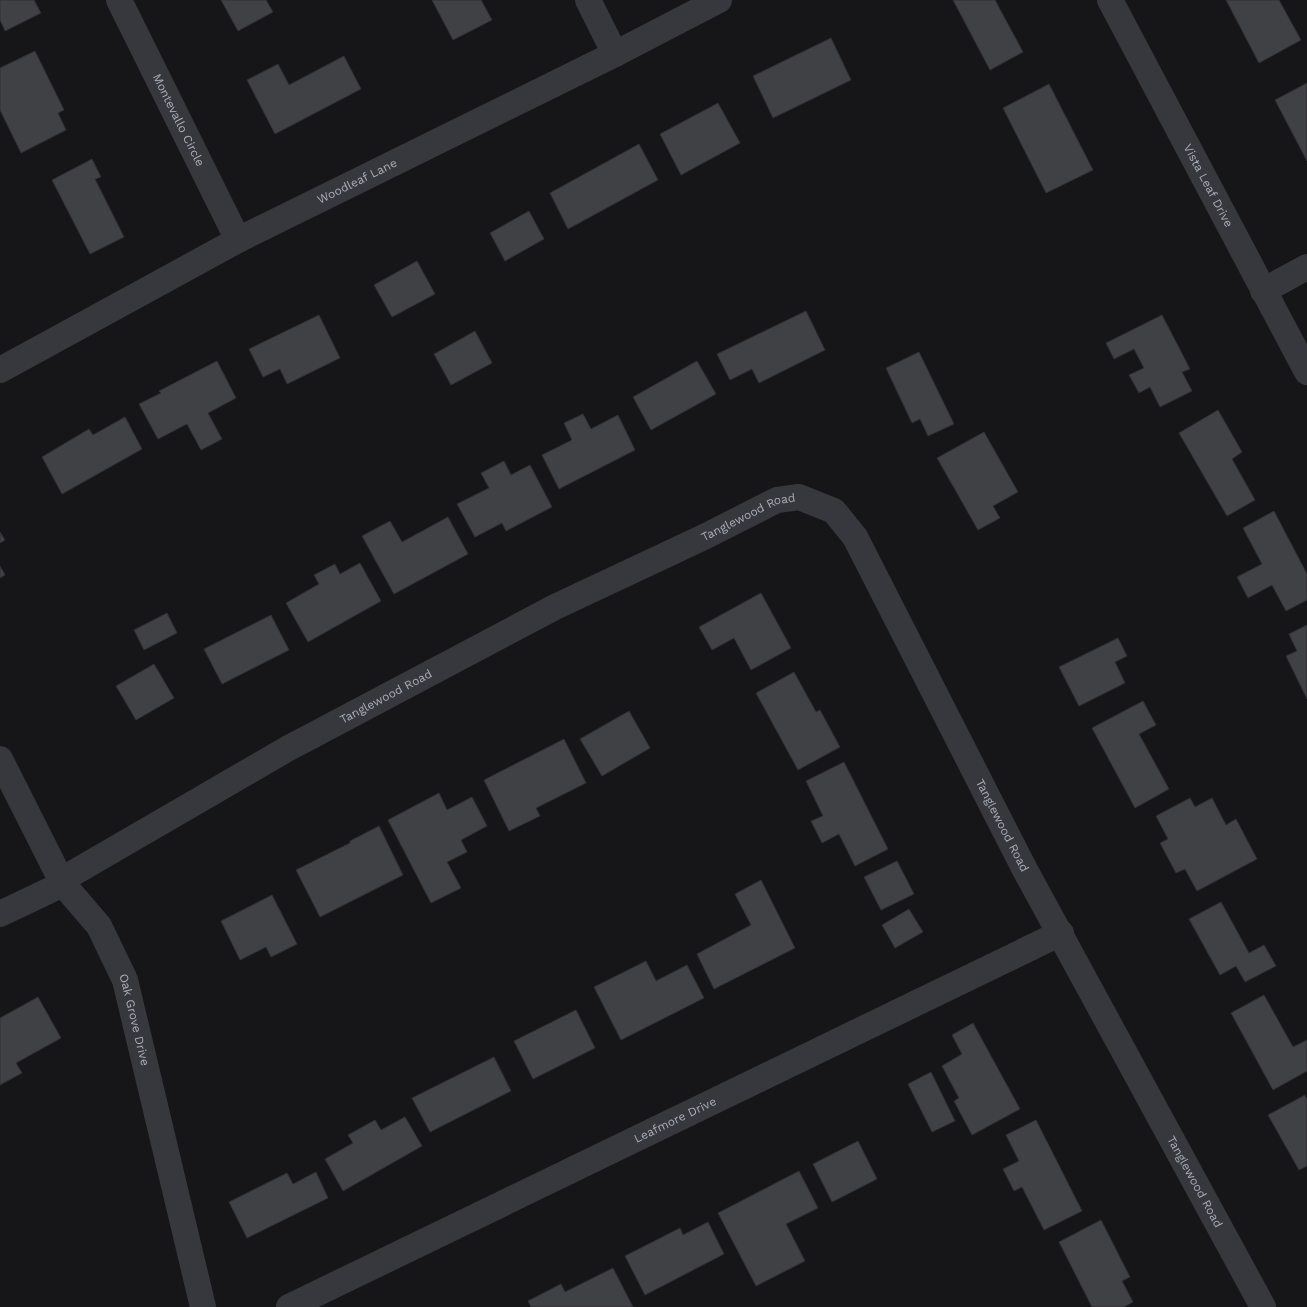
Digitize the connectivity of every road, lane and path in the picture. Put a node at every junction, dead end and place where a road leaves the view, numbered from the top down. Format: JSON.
{"nodes":[{"id":1,"x":119,"y":0,"type":"edge"},
{"id":2,"x":588,"y":0,"type":"edge"},
{"id":3,"x":719,"y":0,"type":"edge"},
{"id":4,"x":1110,"y":0,"type":"edge"},
{"id":5,"x":615,"y":54,"type":"junction"},
{"id":6,"x":238,"y":240,"type":"junction"},
{"id":7,"x":1307,"y":267,"type":"edge"},
{"id":8,"x":1263,"y":291,"type":"junction"},
{"id":9,"x":0,"y":370,"type":"edge"},
{"id":10,"x":1307,"y":372,"type":"edge"},
{"id":11,"x":0,"y":759,"type":"edge"},
{"id":12,"x":63,"y":884,"type":"junction"},
{"id":13,"x":0,"y":914,"type":"edge"},
{"id":14,"x":1061,"y":933,"type":"junction"},
{"id":15,"x":203,"y":1307,"type":"edge"},
{"id":16,"x":289,"y":1307,"type":"edge"},
{"id":17,"x":1263,"y":1307,"type":"edge"}],
"edges":[{"from":1,"to":6,"type":"street","name":"Montevallo Circle"},
{"from":2,"to":5,"type":"street"},
{"from":3,"to":5,"type":"street","name":"Woodleaf Lane"},
{"from":4,"to":8,"type":"street","name":"Vista Leaf Drive"},
{"from":5,"to":6,"type":"street","name":"Woodleaf Lane"},
{"from":6,"to":9,"type":"street","name":"Woodleaf Lane"},
{"from":7,"to":8,"type":"street"},
{"from":8,"to":10,"type":"street","name":"Vista Leaf Drive"},
{"from":11,"to":12,"type":"street","name":"Oak Grove Drive"},
{"from":12,"to":13,"type":"street","name":"Tanglewood Road"},
{"from":12,"to":14,"type":"street","name":"Tanglewood Road"},
{"from":12,"to":15,"type":"street","name":"Oak Grove Drive"},
{"from":14,"to":16,"type":"street","name":"Leafmore Drive"},
{"from":14,"to":17,"type":"street","name":"Tanglewood Road"}]}
